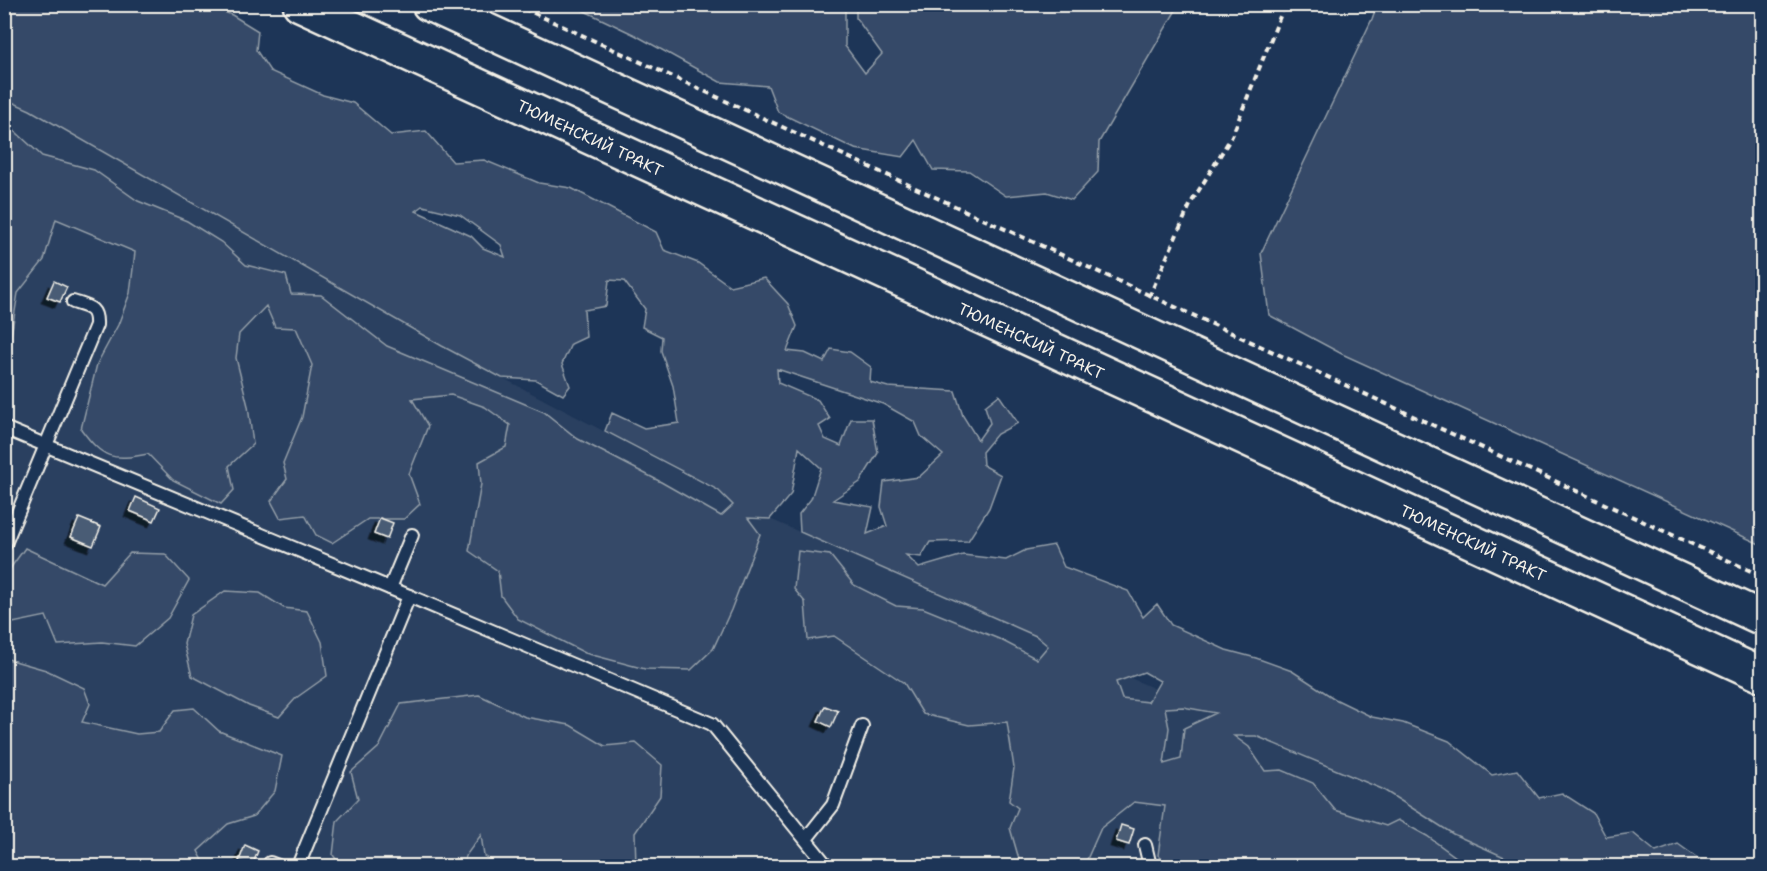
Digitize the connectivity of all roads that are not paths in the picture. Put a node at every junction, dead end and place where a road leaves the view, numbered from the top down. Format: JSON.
{"nodes":[{"id":1,"x":300,"y":4,"type":"edge"},
{"id":2,"x":429,"y":4,"type":"edge"},
{"id":3,"x":73,"y":302,"type":"dead end"},
{"id":4,"x":4,"y":428,"type":"edge"},
{"id":5,"x":47,"y":446,"type":"junction"},
{"id":6,"x":412,"y":535,"type":"dead end"},
{"id":7,"x":4,"y":546,"type":"edge"},
{"id":8,"x":390,"y":588,"type":"junction"},
{"id":9,"x":409,"y":596,"type":"junction"},
{"id":10,"x":1762,"y":618,"type":"edge"},
{"id":11,"x":1762,"y":675,"type":"edge"},
{"id":12,"x":862,"y":726,"type":"dead end"},
{"id":13,"x":806,"y":838,"type":"junction"},
{"id":14,"x":1145,"y":845,"type":"dead end"},
{"id":15,"x":298,"y":867,"type":"edge"},
{"id":16,"x":827,"y":867,"type":"edge"},
{"id":17,"x":1150,"y":867,"type":"edge"}],
"edges":[{"from":1,"to":11,"type":"main road","name":"ТЮМЕНСКИЙ ТРАКТ"},
{"from":2,"to":10,"type":"main road"},
{"from":3,"to":5,"type":"lane"},
{"from":4,"to":5,"type":"lane"},
{"from":5,"to":7,"type":"lane"},
{"from":5,"to":8,"type":"lane"},
{"from":6,"to":8,"type":"lane"},
{"from":8,"to":9,"type":"lane"},
{"from":9,"to":13,"type":"lane"},
{"from":9,"to":15,"type":"lane"},
{"from":12,"to":13,"type":"lane"},
{"from":13,"to":16,"type":"lane"},
{"from":14,"to":17,"type":"lane"}]}
